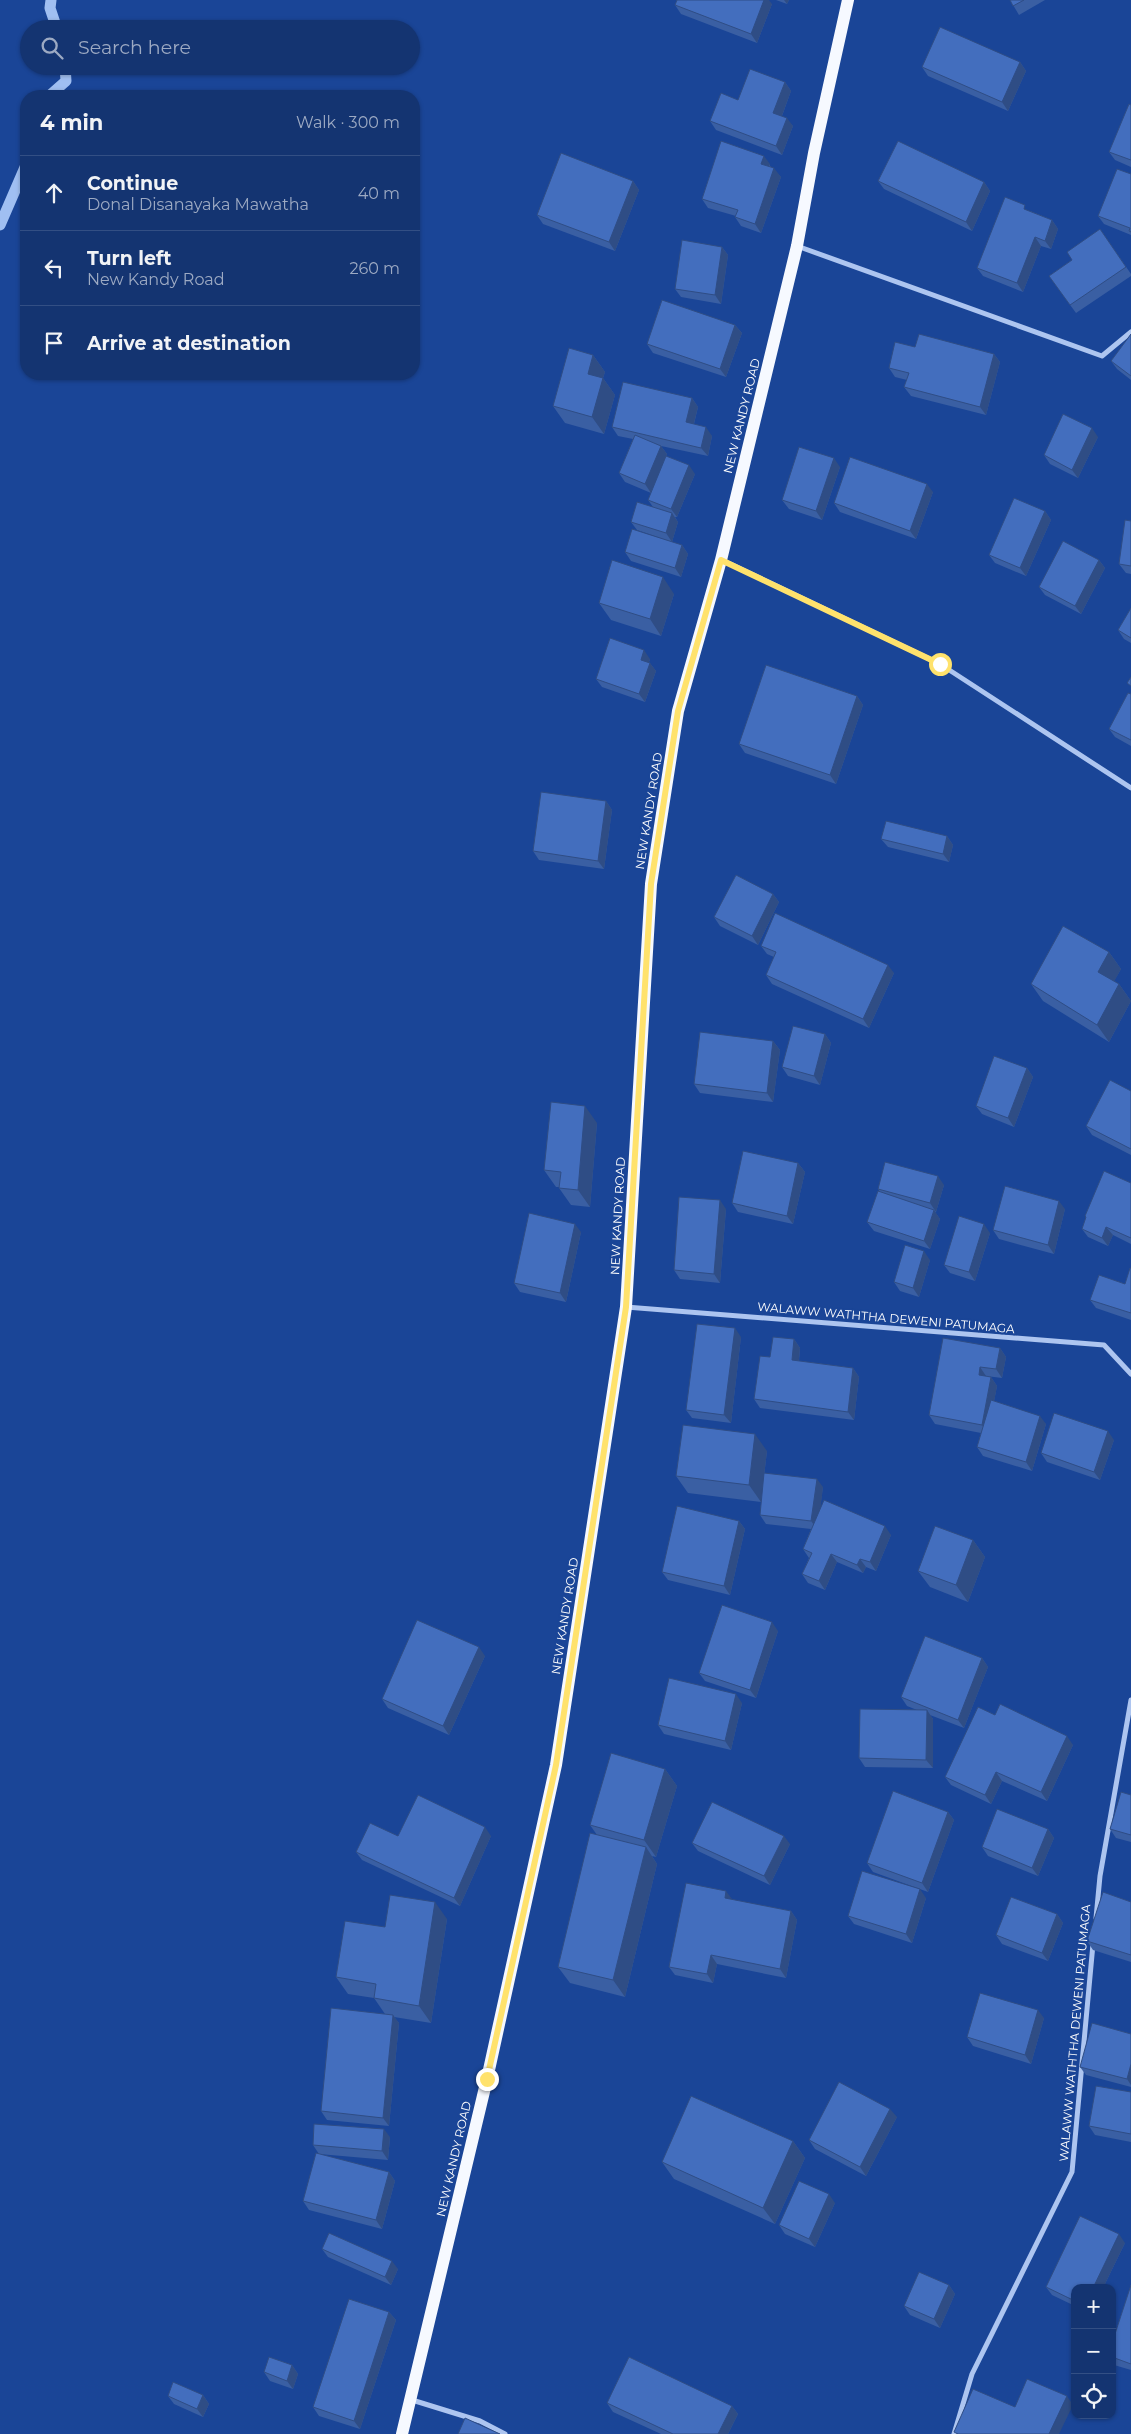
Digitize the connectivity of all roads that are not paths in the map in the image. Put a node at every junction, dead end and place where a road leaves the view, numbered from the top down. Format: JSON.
{"nodes":[{"id":1,"x":848,"y":0,"type":"edge"},
{"id":2,"x":797,"y":246,"type":"junction"},
{"id":3,"x":1131,"y":332,"type":"edge"},
{"id":4,"x":721,"y":560,"type":"junction"},
{"id":5,"x":1131,"y":788,"type":"edge"},
{"id":6,"x":626,"y":1307,"type":"junction"},
{"id":7,"x":1131,"y":1374,"type":"edge"},
{"id":8,"x":1131,"y":1700,"type":"edge"},
{"id":9,"x":1095,"y":1925,"type":"edge"},
{"id":10,"x":1094,"y":1935,"type":"edge"},
{"id":11,"x":411,"y":2400,"type":"junction"},
{"id":12,"x":402,"y":2434,"type":"edge"},
{"id":13,"x":505,"y":2434,"type":"edge"},
{"id":14,"x":954,"y":2434,"type":"edge"}],
"edges":[{"from":1,"to":2,"type":"main road","name":"NEW KANDY ROAD"},
{"from":2,"to":3,"type":"street"},
{"from":2,"to":4,"type":"main road","name":"NEW KANDY ROAD"},
{"from":4,"to":5,"type":"street"},
{"from":4,"to":6,"type":"main road","name":"NEW KANDY ROAD"},
{"from":6,"to":7,"type":"street","name":"WALAWW WATHTHA DEWENI PATUMAGA"},
{"from":6,"to":11,"type":"main road","name":"NEW KANDY ROAD"},
{"from":8,"to":9,"type":"street","name":"WALAWW WATHTHA DEWENI PATUMAGA"},
{"from":10,"to":14,"type":"street","name":"WALAWW WATHTHA DEWENI PATUMAGA"},
{"from":11,"to":12,"type":"main road","name":"NEW KANDY ROAD"},
{"from":11,"to":13,"type":"street"}]}
